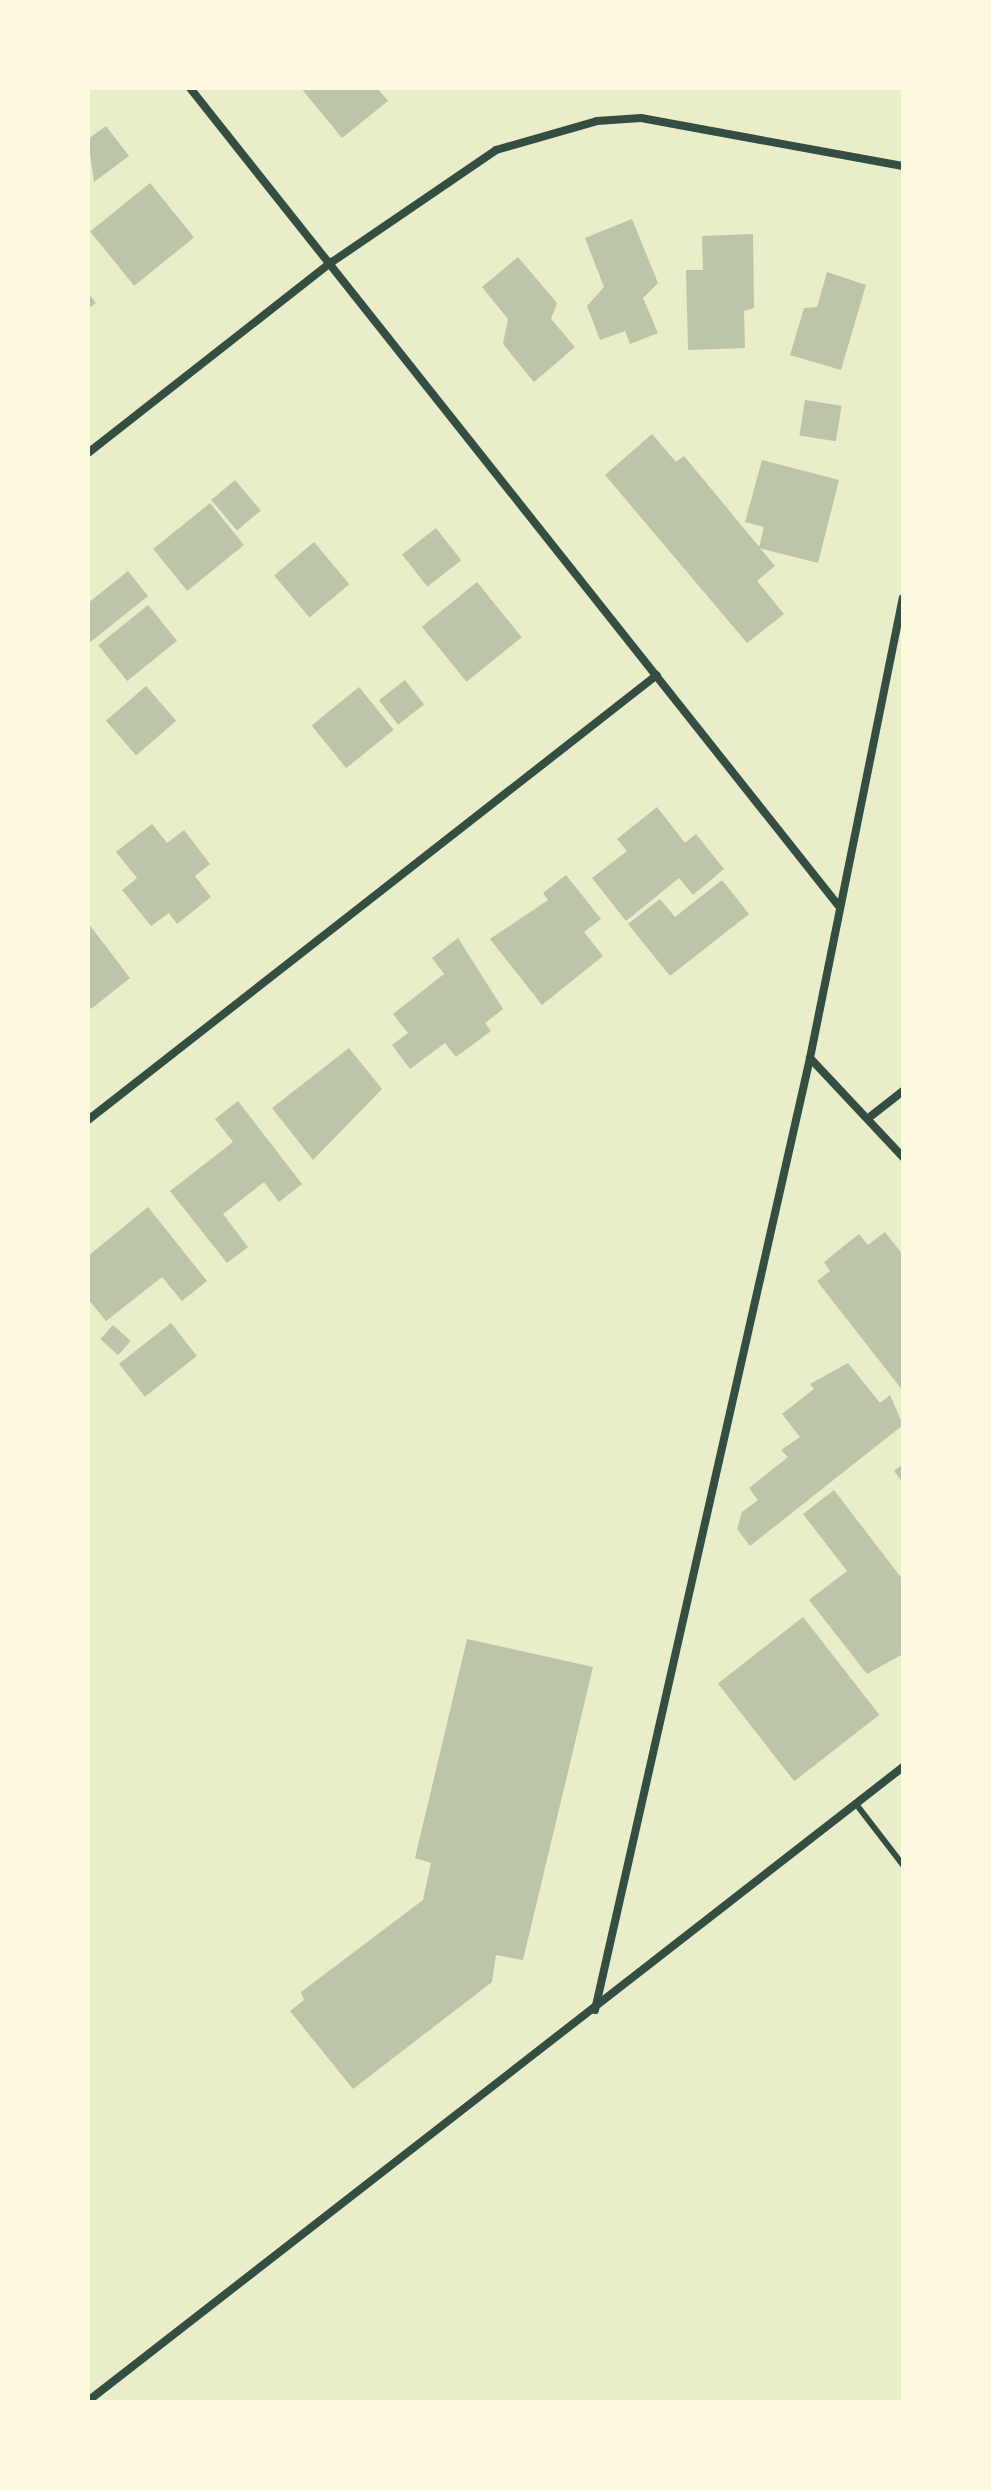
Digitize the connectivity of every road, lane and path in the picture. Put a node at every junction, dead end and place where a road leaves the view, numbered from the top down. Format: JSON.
{"nodes":[{"id":1,"x":190,"y":88,"type":"edge"},
{"id":2,"x":903,"y":166,"type":"edge"},
{"id":3,"x":332,"y":262,"type":"junction"},
{"id":4,"x":88,"y":453,"type":"edge"},
{"id":5,"x":903,"y":598,"type":"edge"},
{"id":6,"x":657,"y":675,"type":"junction"},
{"id":7,"x":838,"y":905,"type":"junction"},
{"id":8,"x":810,"y":1058,"type":"junction"},
{"id":9,"x":903,"y":1091,"type":"edge"},
{"id":10,"x":871,"y":1116,"type":"junction"},
{"id":11,"x":88,"y":1120,"type":"edge"},
{"id":12,"x":903,"y":1157,"type":"edge"},
{"id":13,"x":903,"y":1767,"type":"edge"},
{"id":14,"x":856,"y":1804,"type":"junction"},
{"id":15,"x":903,"y":1865,"type":"edge"},
{"id":16,"x":595,"y":2010,"type":"junction"},
{"id":17,"x":88,"y":2401,"type":"edge"}],
"edges":[{"from":1,"to":3,"type":"street"},
{"from":2,"to":3,"type":"street"},
{"from":3,"to":4,"type":"street"},
{"from":3,"to":6,"type":"street"},
{"from":5,"to":7,"type":"street"},
{"from":6,"to":7,"type":"street"},
{"from":6,"to":11,"type":"street"},
{"from":7,"to":8,"type":"street"},
{"from":8,"to":10,"type":"street"},
{"from":8,"to":16,"type":"street"},
{"from":9,"to":10,"type":"street"},
{"from":10,"to":12,"type":"street"},
{"from":13,"to":14,"type":"street"},
{"from":14,"to":15,"type":"lane"},
{"from":14,"to":16,"type":"street"},
{"from":16,"to":17,"type":"street"}]}
